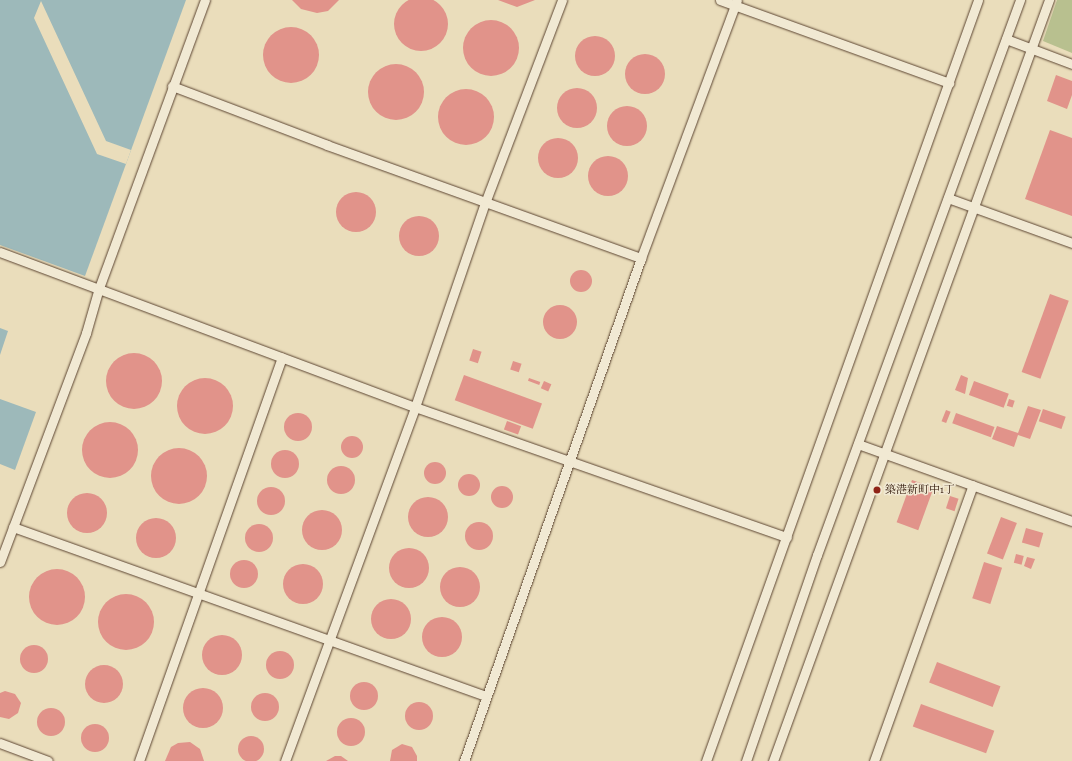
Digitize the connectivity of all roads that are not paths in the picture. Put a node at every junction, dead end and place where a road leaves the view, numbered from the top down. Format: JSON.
{"nodes":[{"id":1,"x":205,"y":0,"type":"edge"},
{"id":2,"x":562,"y":0,"type":"edge"},
{"id":3,"x":720,"y":0,"type":"edge"},
{"id":4,"x":978,"y":0,"type":"edge"},
{"id":5,"x":1020,"y":0,"type":"edge"},
{"id":6,"x":1049,"y":0,"type":"edge"},
{"id":7,"x":736,"y":3,"type":"edge"},
{"id":8,"x":1006,"y":39,"type":"junction"},
{"id":9,"x":1031,"y":48,"type":"junction"},
{"id":10,"x":1072,"y":64,"type":"edge"},
{"id":11,"x":949,"y":83,"type":"junction"},
{"id":12,"x":172,"y":86,"type":"junction"},
{"id":13,"x":948,"y":198,"type":"junction"},
{"id":14,"x":485,"y":203,"type":"junction"},
{"id":15,"x":973,"y":207,"type":"junction"},
{"id":16,"x":1072,"y":243,"type":"edge"},
{"id":17,"x":0,"y":252,"type":"edge"},
{"id":18,"x":640,"y":258,"type":"junction"},
{"id":19,"x":100,"y":288,"type":"junction"},
{"id":20,"x":282,"y":358,"type":"junction"},
{"id":21,"x":416,"y":407,"type":"junction"},
{"id":22,"x":858,"y":444,"type":"junction"},
{"id":23,"x":883,"y":453,"type":"junction"},
{"id":24,"x":571,"y":460,"type":"junction"},
{"id":25,"x":973,"y":485,"type":"junction"},
{"id":26,"x":1072,"y":521,"type":"edge"},
{"id":27,"x":13,"y":526,"type":"junction"},
{"id":28,"x":787,"y":537,"type":"junction"},
{"id":29,"x":0,"y":562,"type":"edge"},
{"id":30,"x":200,"y":593,"type":"junction"},
{"id":31,"x":328,"y":639,"type":"junction"},
{"id":32,"x":486,"y":696,"type":"junction"},
{"id":33,"x":0,"y":743,"type":"edge"},
{"id":34,"x":877,"y":760,"type":"edge"},
{"id":35,"x":48,"y":761,"type":"edge"},
{"id":36,"x":139,"y":761,"type":"edge"},
{"id":37,"x":285,"y":761,"type":"edge"},
{"id":38,"x":464,"y":761,"type":"edge"},
{"id":39,"x":706,"y":761,"type":"edge"},
{"id":40,"x":746,"y":761,"type":"edge"},
{"id":41,"x":773,"y":761,"type":"edge"}],
"edges":[{"from":1,"to":12,"type":"street"},
{"from":2,"to":14,"type":"street"},
{"from":3,"to":7,"type":"street"},
{"from":4,"to":11,"type":"street"},
{"from":5,"to":8,"type":"street"},
{"from":6,"to":9,"type":"street"},
{"from":7,"to":11,"type":"street"},
{"from":7,"to":18,"type":"street"},
{"from":8,"to":9,"type":"street"},
{"from":8,"to":13,"type":"street"},
{"from":9,"to":10,"type":"street"},
{"from":9,"to":15,"type":"street"},
{"from":11,"to":28,"type":"street"},
{"from":12,"to":14,"type":"street"},
{"from":12,"to":19,"type":"street"},
{"from":13,"to":15,"type":"street"},
{"from":13,"to":22,"type":"street"},
{"from":14,"to":18,"type":"street"},
{"from":14,"to":21,"type":"street"},
{"from":15,"to":16,"type":"street"},
{"from":15,"to":23,"type":"street"},
{"from":17,"to":19,"type":"street"},
{"from":18,"to":24,"type":"street"},
{"from":19,"to":20,"type":"street"},
{"from":19,"to":27,"type":"street"},
{"from":20,"to":21,"type":"street"},
{"from":20,"to":30,"type":"street"},
{"from":21,"to":24,"type":"street"},
{"from":21,"to":31,"type":"street"},
{"from":22,"to":23,"type":"street"},
{"from":22,"to":40,"type":"street"},
{"from":23,"to":25,"type":"street"},
{"from":23,"to":41,"type":"street"},
{"from":24,"to":28,"type":"street"},
{"from":24,"to":32,"type":"street"},
{"from":25,"to":26,"type":"street"},
{"from":25,"to":34,"type":"street"},
{"from":27,"to":29,"type":"street"},
{"from":27,"to":30,"type":"street"},
{"from":28,"to":39,"type":"street"},
{"from":30,"to":31,"type":"street"},
{"from":30,"to":36,"type":"street"},
{"from":31,"to":32,"type":"street"},
{"from":31,"to":37,"type":"street"},
{"from":32,"to":38,"type":"street"},
{"from":33,"to":35,"type":"street"}]}
